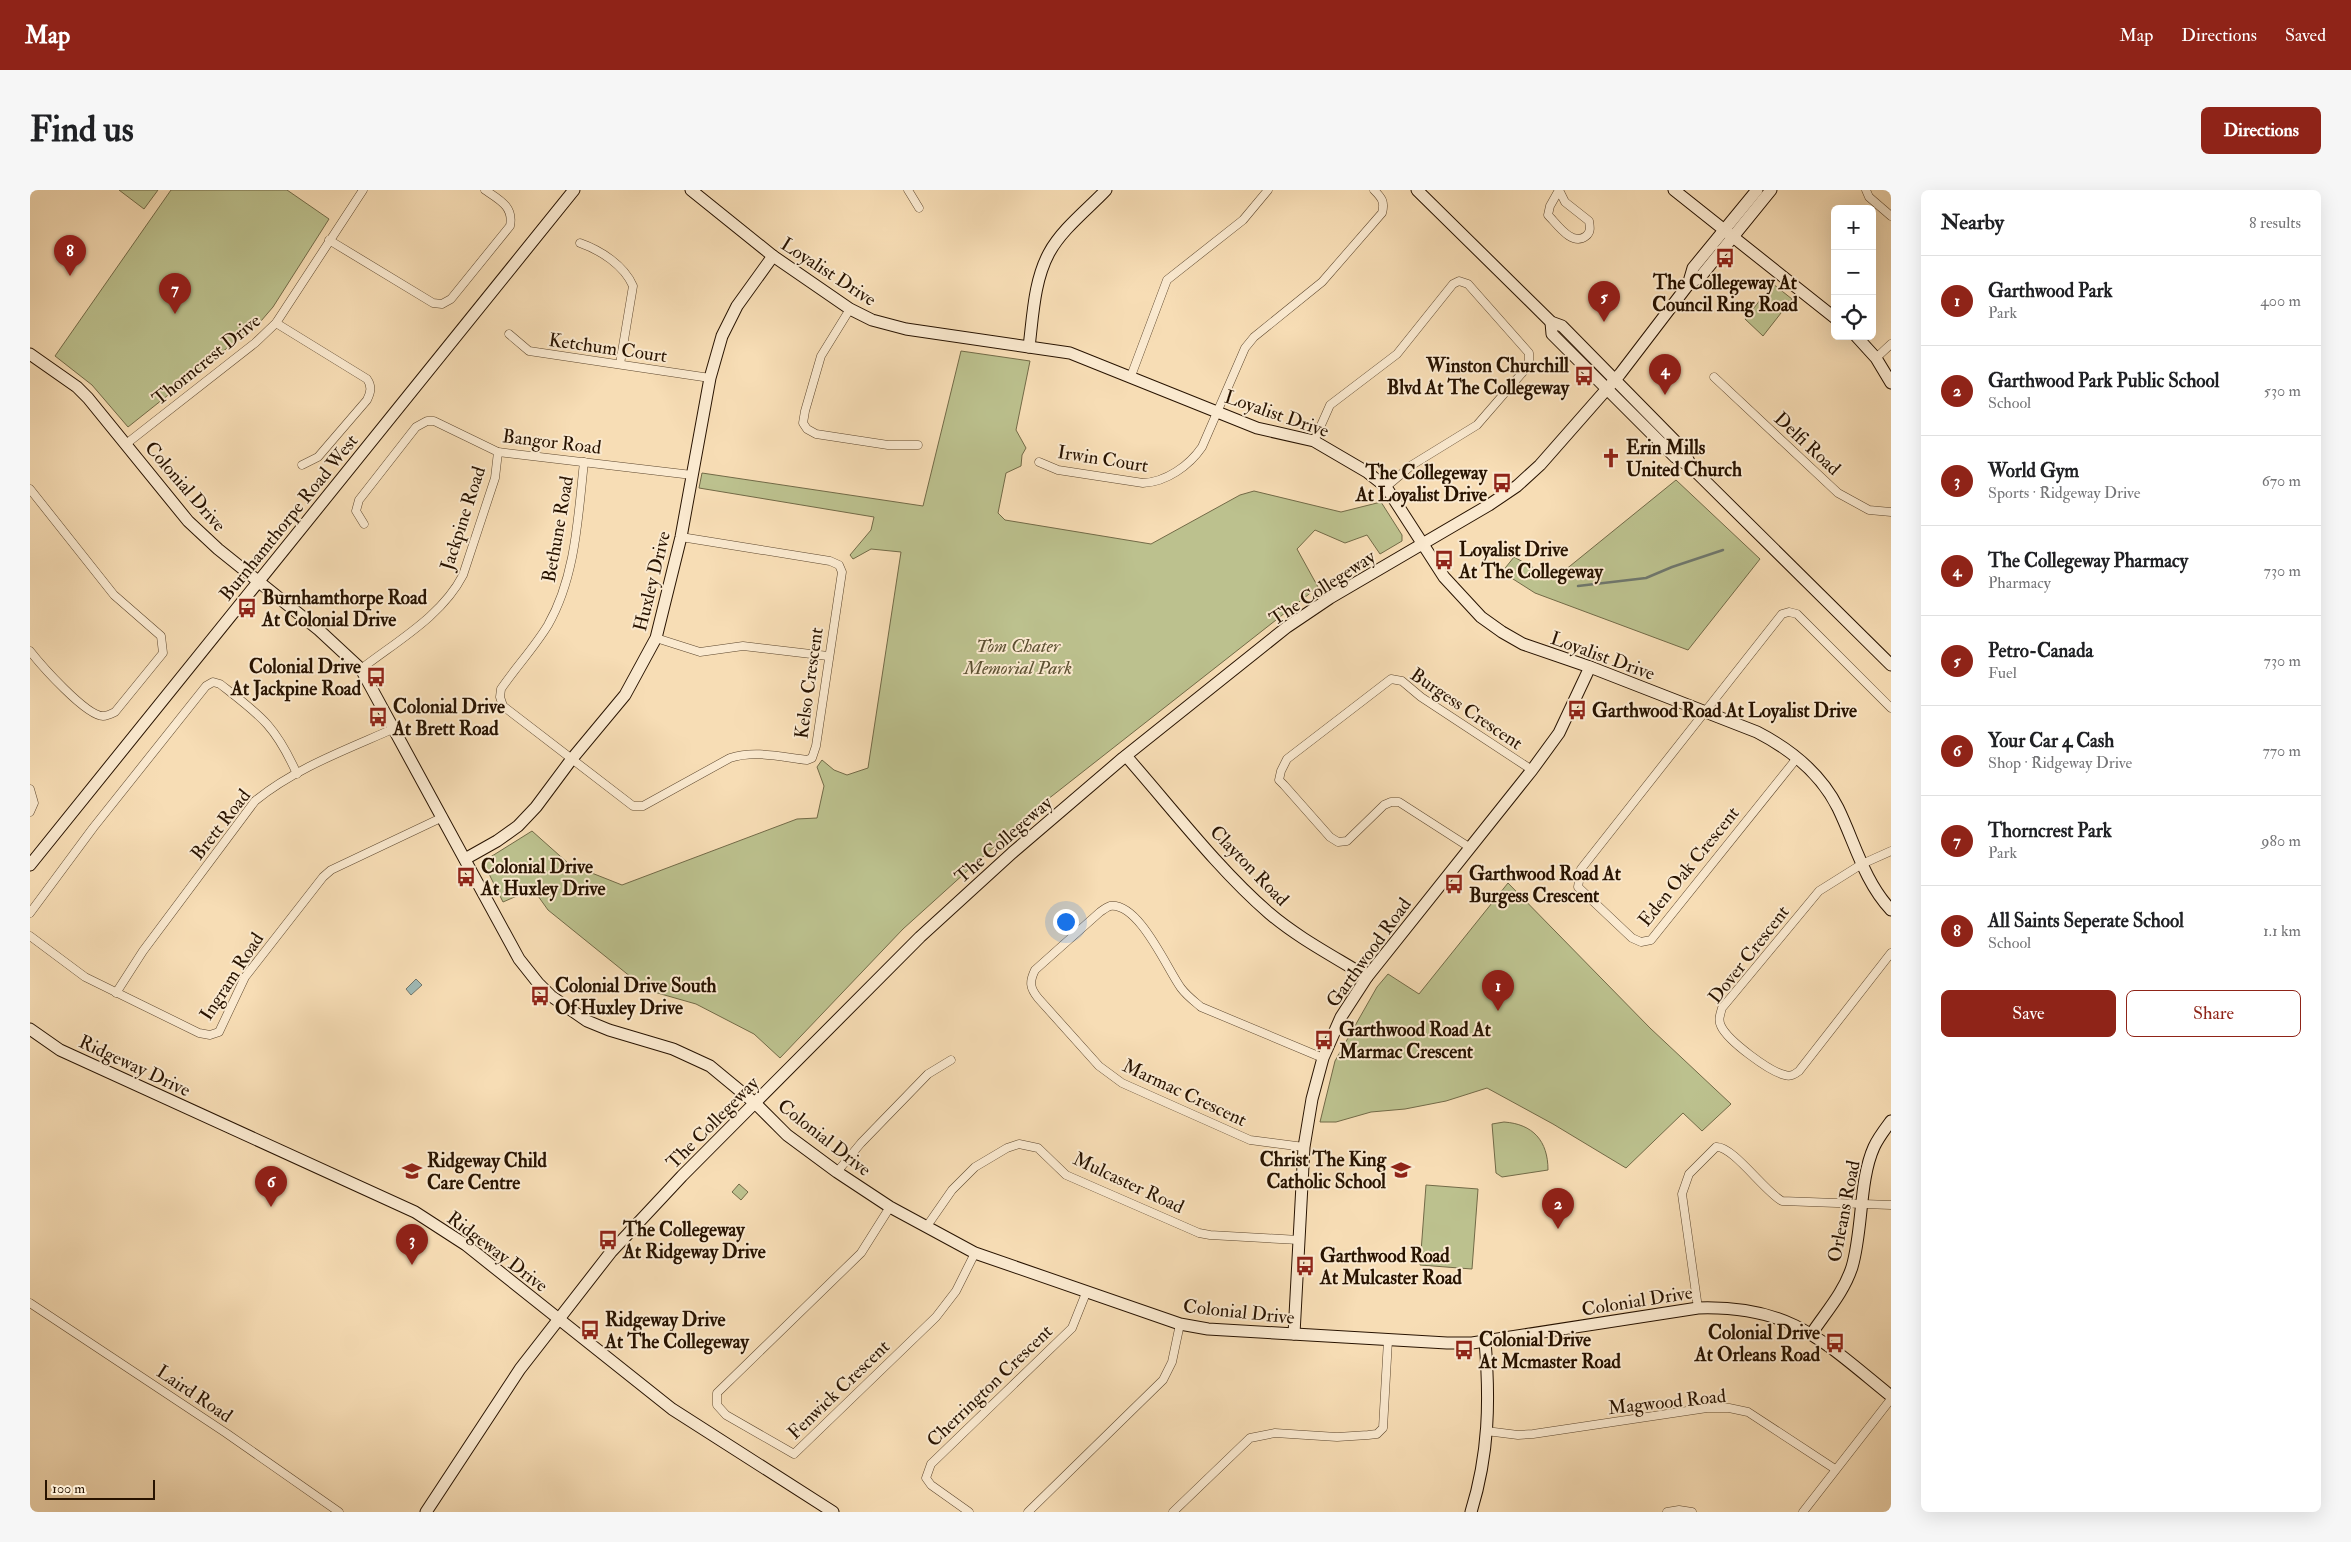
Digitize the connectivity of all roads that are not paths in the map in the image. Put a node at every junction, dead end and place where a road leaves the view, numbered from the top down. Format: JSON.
{"nodes":[{"id":1,"x":363,"y":190,"type":"edge"},
{"id":2,"x":485,"y":190,"type":"edge"},
{"id":3,"x":574,"y":190,"type":"edge"},
{"id":4,"x":691,"y":190,"type":"edge"},
{"id":5,"x":908,"y":190,"type":"edge"},
{"id":6,"x":1106,"y":190,"type":"edge"},
{"id":7,"x":1268,"y":190,"type":"edge"},
{"id":8,"x":1374,"y":190,"type":"edge"},
{"id":9,"x":1417,"y":190,"type":"edge"},
{"id":10,"x":1559,"y":190,"type":"edge"},
{"id":11,"x":1674,"y":190,"type":"edge"},
{"id":12,"x":1757,"y":190,"type":"edge"},
{"id":13,"x":1771,"y":190,"type":"edge"},
{"id":14,"x":1866,"y":190,"type":"edge"},
{"id":15,"x":919,"y":208,"type":"dead end"},
{"id":16,"x":1891,"y":216,"type":"edge"},
{"id":17,"x":1729,"y":234,"type":"junction"},
{"id":18,"x":329,"y":240,"type":"junction"},
{"id":19,"x":580,"y":243,"type":"dead end"},
{"id":20,"x":773,"y":256,"type":"junction"},
{"id":21,"x":850,"y":309,"type":"junction"},
{"id":22,"x":1831,"y":315,"type":"edge"},
{"id":23,"x":1551,"y":322,"type":"junction"},
{"id":24,"x":276,"y":323,"type":"junction"},
{"id":25,"x":508,"y":334,"type":"dead end"},
{"id":26,"x":1860,"y":340,"type":"edge"},
{"id":27,"x":1891,"y":344,"type":"edge"},
{"id":28,"x":1029,"y":347,"type":"junction"},
{"id":29,"x":30,"y":354,"type":"edge"},
{"id":30,"x":1876,"y":358,"type":"junction"},
{"id":31,"x":620,"y":364,"type":"junction"},
{"id":32,"x":1131,"y":376,"type":"junction"},
{"id":33,"x":1714,"y":377,"type":"dead end"},
{"id":34,"x":710,"y":378,"type":"junction"},
{"id":35,"x":1615,"y":379,"type":"junction"},
{"id":36,"x":1891,"y":383,"type":"edge"},
{"id":37,"x":1606,"y":389,"type":"junction"},
{"id":38,"x":1217,"y":412,"type":"junction"},
{"id":39,"x":1314,"y":441,"type":"junction"},
{"id":40,"x":126,"y":444,"type":"junction"},
{"id":41,"x":918,"y":445,"type":"dead end"},
{"id":42,"x":498,"y":452,"type":"junction"},
{"id":43,"x":584,"y":462,"type":"junction"},
{"id":44,"x":1039,"y":462,"type":"dead end"},
{"id":45,"x":302,"y":465,"type":"dead end"},
{"id":46,"x":1691,"y":466,"type":"junction"},
{"id":47,"x":692,"y":475,"type":"junction"},
{"id":48,"x":1386,"y":487,"type":"junction"},
{"id":49,"x":30,"y":489,"type":"edge"},
{"id":50,"x":1891,"y":512,"type":"edge"},
{"id":51,"x":364,"y":524,"type":"dead end"},
{"id":52,"x":681,"y":537,"type":"junction"},
{"id":53,"x":1423,"y":544,"type":"junction"},
{"id":54,"x":259,"y":582,"type":"junction"},
{"id":55,"x":656,"y":638,"type":"junction"},
{"id":56,"x":30,"y":651,"type":"edge"},
{"id":57,"x":828,"y":656,"type":"junction"},
{"id":58,"x":1891,"y":665,"type":"edge"},
{"id":59,"x":1590,"y":667,"type":"junction"},
{"id":60,"x":361,"y":669,"type":"junction"},
{"id":61,"x":1891,"y":708,"type":"edge"},
{"id":62,"x":1705,"y":713,"type":"junction"},
{"id":63,"x":395,"y":728,"type":"junction"},
{"id":64,"x":1126,"y":756,"type":"junction"},
{"id":65,"x":1796,"y":758,"type":"junction"},
{"id":66,"x":571,"y":760,"type":"junction"},
{"id":67,"x":1532,"y":770,"type":"junction"},
{"id":68,"x":297,"y":774,"type":"junction"},
{"id":69,"x":30,"y":789,"type":"edge"},
{"id":70,"x":30,"y":812,"type":"edge"},
{"id":71,"x":443,"y":817,"type":"junction"},
{"id":72,"x":1469,"y":847,"type":"junction"},
{"id":73,"x":1891,"y":851,"type":"edge"},
{"id":74,"x":465,"y":859,"type":"junction"},
{"id":75,"x":1862,"y":864,"type":"junction"},
{"id":76,"x":30,"y":865,"type":"edge"},
{"id":77,"x":1891,"y":910,"type":"edge"},
{"id":78,"x":30,"y":912,"type":"edge"},
{"id":79,"x":30,"y":936,"type":"edge"},
{"id":80,"x":1891,"y":953,"type":"edge"},
{"id":81,"x":1367,"y":977,"type":"junction"},
{"id":82,"x":116,"y":993,"type":"junction"},
{"id":83,"x":30,"y":1029,"type":"edge"},
{"id":84,"x":1323,"y":1058,"type":"junction"},
{"id":85,"x":952,"y":1060,"type":"dead end"},
{"id":86,"x":756,"y":1104,"type":"junction"},
{"id":87,"x":1891,"y":1121,"type":"edge"},
{"id":88,"x":1304,"y":1147,"type":"junction"},
{"id":89,"x":837,"y":1172,"type":"junction"},
{"id":90,"x":1863,"y":1205,"type":"junction"},
{"id":91,"x":1891,"y":1205,"type":"edge"},
{"id":92,"x":890,"y":1207,"type":"junction"},
{"id":93,"x":927,"y":1226,"type":"junction"},
{"id":94,"x":1298,"y":1240,"type":"junction"},
{"id":95,"x":975,"y":1253,"type":"junction"},
{"id":96,"x":1086,"y":1293,"type":"junction"},
{"id":97,"x":30,"y":1303,"type":"edge"},
{"id":98,"x":1698,"y":1308,"type":"junction"},
{"id":99,"x":558,"y":1320,"type":"junction"},
{"id":100,"x":1180,"y":1324,"type":"junction"},
{"id":101,"x":1812,"y":1333,"type":"junction"},
{"id":102,"x":1294,"y":1334,"type":"junction"},
{"id":103,"x":1388,"y":1340,"type":"junction"},
{"id":104,"x":1485,"y":1341,"type":"junction"},
{"id":105,"x":1891,"y":1396,"type":"edge"},
{"id":106,"x":1891,"y":1399,"type":"edge"},
{"id":107,"x":1486,"y":1431,"type":"junction"},
{"id":108,"x":1835,"y":1469,"type":"junction"},
{"id":109,"x":339,"y":1512,"type":"edge"},
{"id":110,"x":426,"y":1512,"type":"edge"},
{"id":111,"x":833,"y":1512,"type":"edge"},
{"id":112,"x":969,"y":1512,"type":"edge"},
{"id":113,"x":1028,"y":1512,"type":"edge"},
{"id":114,"x":1173,"y":1512,"type":"edge"},
{"id":115,"x":1471,"y":1512,"type":"edge"},
{"id":116,"x":1667,"y":1512,"type":"edge"},
{"id":117,"x":1692,"y":1512,"type":"edge"},
{"id":118,"x":1803,"y":1512,"type":"edge"}],
"edges":[{"from":1,"to":18,"type":"street","name":"Thorncrest Drive"},
{"from":2,"to":18,"type":"street"},
{"from":3,"to":54,"type":"street","name":"Burnhamthorpe Road West"},
{"from":4,"to":20,"type":"street","name":"Loyalist Drive"},
{"from":5,"to":15,"type":"street"},
{"from":6,"to":28,"type":"street"},
{"from":7,"to":32,"type":"street"},
{"from":8,"to":38,"type":"street","name":"Irwin Court"},
{"from":9,"to":23,"type":"street"},
{"from":10,"to":10,"type":"street"},
{"from":11,"to":17,"type":"street"},
{"from":12,"to":17,"type":"street","name":"The Collegeway"},
{"from":13,"to":17,"type":"street","name":"The Collegeway"},
{"from":14,"to":16,"type":"street"},
{"from":17,"to":22,"type":"street"},
{"from":17,"to":35,"type":"street","name":"The Collegeway"},
{"from":18,"to":24,"type":"street","name":"Thorncrest Drive"},
{"from":19,"to":31,"type":"street"},
{"from":20,"to":21,"type":"street","name":"Loyalist Drive"},
{"from":20,"to":34,"type":"street","name":"Huxley Drive"},
{"from":21,"to":28,"type":"street","name":"Loyalist Drive"},
{"from":21,"to":41,"type":"street"},
{"from":23,"to":35,"type":"street"},
{"from":23,"to":37,"type":"street"},
{"from":24,"to":40,"type":"street","name":"Thorncrest Drive"},
{"from":24,"to":45,"type":"street"},
{"from":25,"to":31,"type":"street","name":"Ketchum Court"},
{"from":26,"to":30,"type":"street"},
{"from":27,"to":30,"type":"street"},
{"from":28,"to":32,"type":"street","name":"Loyalist Drive"},
{"from":29,"to":40,"type":"street","name":"Colonial Drive"},
{"from":30,"to":36,"type":"street"},
{"from":31,"to":34,"type":"street","name":"Ketchum Court"},
{"from":32,"to":38,"type":"street","name":"Loyalist Drive"},
{"from":33,"to":50,"type":"street","name":"Delfi Road"},
{"from":34,"to":47,"type":"street","name":"Huxley Drive"},
{"from":35,"to":37,"type":"street","name":"The Collegeway"},
{"from":35,"to":46,"type":"street"},
{"from":37,"to":46,"type":"street"},
{"from":37,"to":53,"type":"street","name":"The Collegeway"},
{"from":38,"to":39,"type":"street","name":"Loyalist Drive"},
{"from":38,"to":44,"type":"street","name":"Irwin Court"},
{"from":39,"to":48,"type":"street","name":"Loyalist Drive"},
{"from":39,"to":48,"type":"street"},
{"from":40,"to":54,"type":"street","name":"Colonial Drive"},
{"from":42,"to":43,"type":"street","name":"Bangor Road"},
{"from":42,"to":51,"type":"street","name":"Bangor Road"},
{"from":42,"to":60,"type":"street","name":"Jackpine Road"},
{"from":43,"to":47,"type":"street","name":"Bangor Road"},
{"from":43,"to":66,"type":"street","name":"Bethune Road"},
{"from":46,"to":58,"type":"street"},
{"from":47,"to":52,"type":"street","name":"Huxley Drive"},
{"from":48,"to":53,"type":"street","name":"Loyalist Drive"},
{"from":49,"to":56,"type":"street"},
{"from":52,"to":55,"type":"street","name":"Huxley Drive"},
{"from":52,"to":57,"type":"street","name":"Kelso Crescent"},
{"from":53,"to":59,"type":"street","name":"Loyalist Drive"},
{"from":53,"to":64,"type":"street","name":"The Collegeway"},
{"from":54,"to":60,"type":"street","name":"Colonial Drive"},
{"from":54,"to":76,"type":"street","name":"Burnhamthorpe Road West"},
{"from":55,"to":57,"type":"street"},
{"from":55,"to":66,"type":"street","name":"Huxley Drive"},
{"from":57,"to":66,"type":"street","name":"Kelso Crescent"},
{"from":59,"to":62,"type":"street","name":"Loyalist Drive"},
{"from":59,"to":67,"type":"street","name":"Garthwood Road"},
{"from":60,"to":63,"type":"street","name":"Colonial Drive"},
{"from":61,"to":62,"type":"street"},
{"from":62,"to":65,"type":"street","name":"Loyalist Drive"},
{"from":62,"to":65,"type":"street","name":"Eden Oak Crescent"},
{"from":63,"to":68,"type":"street","name":"Brett Road"},
{"from":63,"to":71,"type":"street","name":"Colonial Drive"},
{"from":64,"to":81,"type":"street","name":"Clayton Road"},
{"from":64,"to":86,"type":"street","name":"The Collegeway"},
{"from":65,"to":75,"type":"street","name":"Loyalist Drive"},
{"from":66,"to":74,"type":"street","name":"Huxley Drive"},
{"from":67,"to":72,"type":"street","name":"Garthwood Road"},
{"from":67,"to":72,"type":"street","name":"Burgess Crescent"},
{"from":68,"to":78,"type":"street"},
{"from":68,"to":82,"type":"street","name":"Brett Road"},
{"from":69,"to":70,"type":"street"},
{"from":71,"to":74,"type":"street","name":"Colonial Drive"},
{"from":71,"to":82,"type":"street","name":"Ingram Road"},
{"from":72,"to":81,"type":"street","name":"Garthwood Road"},
{"from":73,"to":75,"type":"street"},
{"from":74,"to":86,"type":"street","name":"Colonial Drive"},
{"from":75,"to":77,"type":"street","name":"Loyalist Drive"},
{"from":75,"to":80,"type":"street","name":"Dover Crescent"},
{"from":79,"to":82,"type":"street","name":"Ingram Road"},
{"from":81,"to":84,"type":"street","name":"Garthwood Road"},
{"from":83,"to":99,"type":"street","name":"Ridgeway Drive"},
{"from":84,"to":88,"type":"street","name":"Garthwood Road"},
{"from":84,"to":88,"type":"street","name":"Marmac Crescent"},
{"from":85,"to":89,"type":"street"},
{"from":86,"to":89,"type":"street","name":"Colonial Drive"},
{"from":86,"to":99,"type":"street","name":"The Collegeway"},
{"from":87,"to":90,"type":"street","name":"Orleans Road"},
{"from":88,"to":94,"type":"street","name":"Garthwood Road"},
{"from":89,"to":92,"type":"street","name":"Colonial Drive"},
{"from":90,"to":91,"type":"street"},
{"from":90,"to":98,"type":"street"},
{"from":90,"to":101,"type":"street","name":"Orleans Road"},
{"from":92,"to":93,"type":"street","name":"Colonial Drive"},
{"from":92,"to":95,"type":"street","name":"Fenwick Crescent"},
{"from":93,"to":94,"type":"street","name":"Mulcaster Road"},
{"from":93,"to":95,"type":"street","name":"Colonial Drive"},
{"from":94,"to":102,"type":"street","name":"Garthwood Road"},
{"from":95,"to":96,"type":"street","name":"Colonial Drive"},
{"from":96,"to":100,"type":"street","name":"Colonial Drive"},
{"from":96,"to":112,"type":"street","name":"Cherrington Crescent"},
{"from":97,"to":109,"type":"street","name":"Laird Road"},
{"from":98,"to":101,"type":"street","name":"Colonial Drive"},
{"from":98,"to":104,"type":"street","name":"Colonial Drive"},
{"from":99,"to":110,"type":"street","name":"The Collegeway"},
{"from":99,"to":111,"type":"street","name":"Ridgeway Drive"},
{"from":100,"to":102,"type":"street","name":"Colonial Drive"},
{"from":100,"to":113,"type":"street"},
{"from":101,"to":105,"type":"street","name":"Colonial Drive"},
{"from":102,"to":103,"type":"street","name":"Colonial Drive"},
{"from":103,"to":104,"type":"street","name":"Colonial Drive"},
{"from":103,"to":114,"type":"street"},
{"from":104,"to":107,"type":"street"},
{"from":106,"to":108,"type":"street"},
{"from":107,"to":108,"type":"street","name":"Magwood Road"},
{"from":107,"to":115,"type":"street"},
{"from":108,"to":118,"type":"street"},
{"from":116,"to":117,"type":"street"}]}
